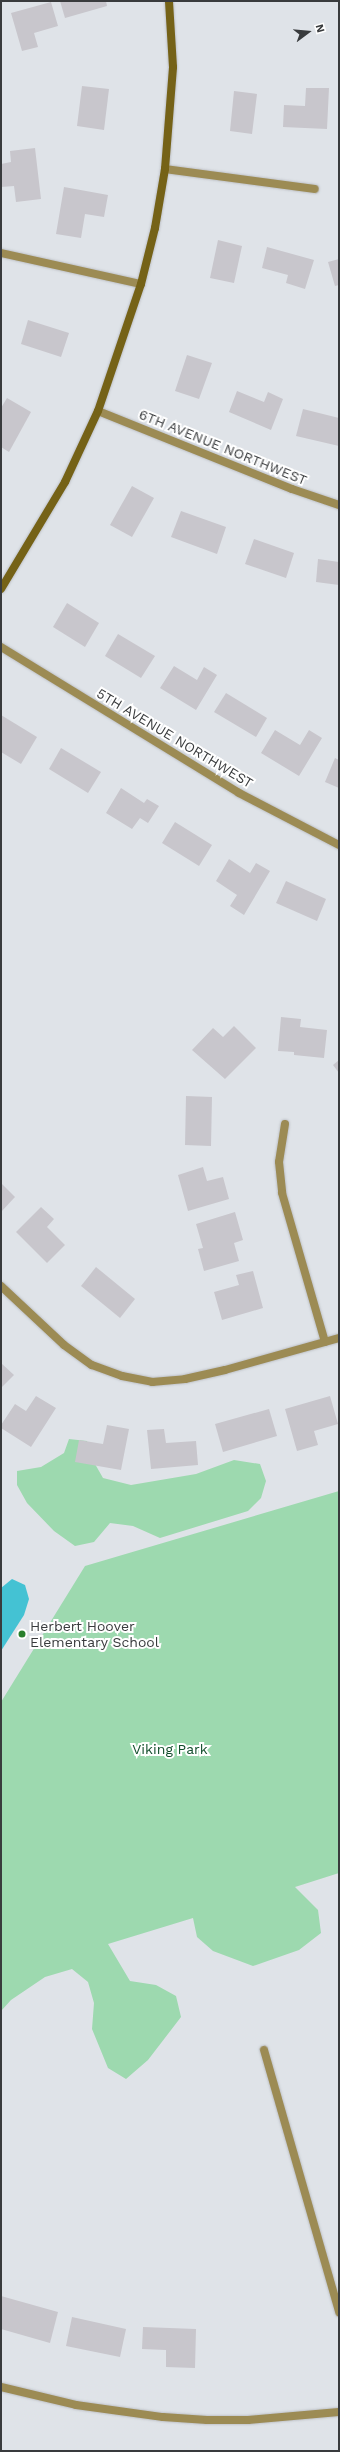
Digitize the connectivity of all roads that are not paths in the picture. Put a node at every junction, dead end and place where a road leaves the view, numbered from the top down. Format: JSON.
{"nodes":[{"id":1,"x":169,"y":1,"type":"edge"},
{"id":2,"x":165,"y":169,"type":"junction"},
{"id":3,"x":315,"y":189,"type":"dead end"},
{"id":4,"x":1,"y":254,"type":"edge"},
{"id":5,"x":141,"y":284,"type":"junction"},
{"id":6,"x":98,"y":411,"type":"junction"},
{"id":7,"x":339,"y":505,"type":"edge"},
{"id":8,"x":1,"y":589,"type":"edge"},
{"id":9,"x":1,"y":647,"type":"edge"},
{"id":10,"x":339,"y":845,"type":"edge"},
{"id":11,"x":285,"y":1124,"type":"dead end"},
{"id":12,"x":1,"y":1286,"type":"edge"},
{"id":13,"x":339,"y":1338,"type":"edge"},
{"id":14,"x":325,"y":1342,"type":"junction"},
{"id":15,"x":264,"y":2050,"type":"dead end"},
{"id":16,"x":339,"y":2312,"type":"edge"},
{"id":17,"x":1,"y":2387,"type":"edge"},
{"id":18,"x":339,"y":2412,"type":"edge"}],
"edges":[{"from":1,"to":2,"type":"main road"},
{"from":2,"to":3,"type":"street"},
{"from":2,"to":5,"type":"main road"},
{"from":4,"to":5,"type":"street"},
{"from":5,"to":6,"type":"main road"},
{"from":6,"to":7,"type":"street","name":"6TH AVENUE NORTHWEST"},
{"from":6,"to":8,"type":"main road"},
{"from":9,"to":10,"type":"street","name":"5TH AVENUE NORTHWEST"},
{"from":11,"to":14,"type":"street"},
{"from":12,"to":14,"type":"street"},
{"from":13,"to":14,"type":"street"},
{"from":15,"to":16,"type":"street"},
{"from":17,"to":18,"type":"street"}]}
